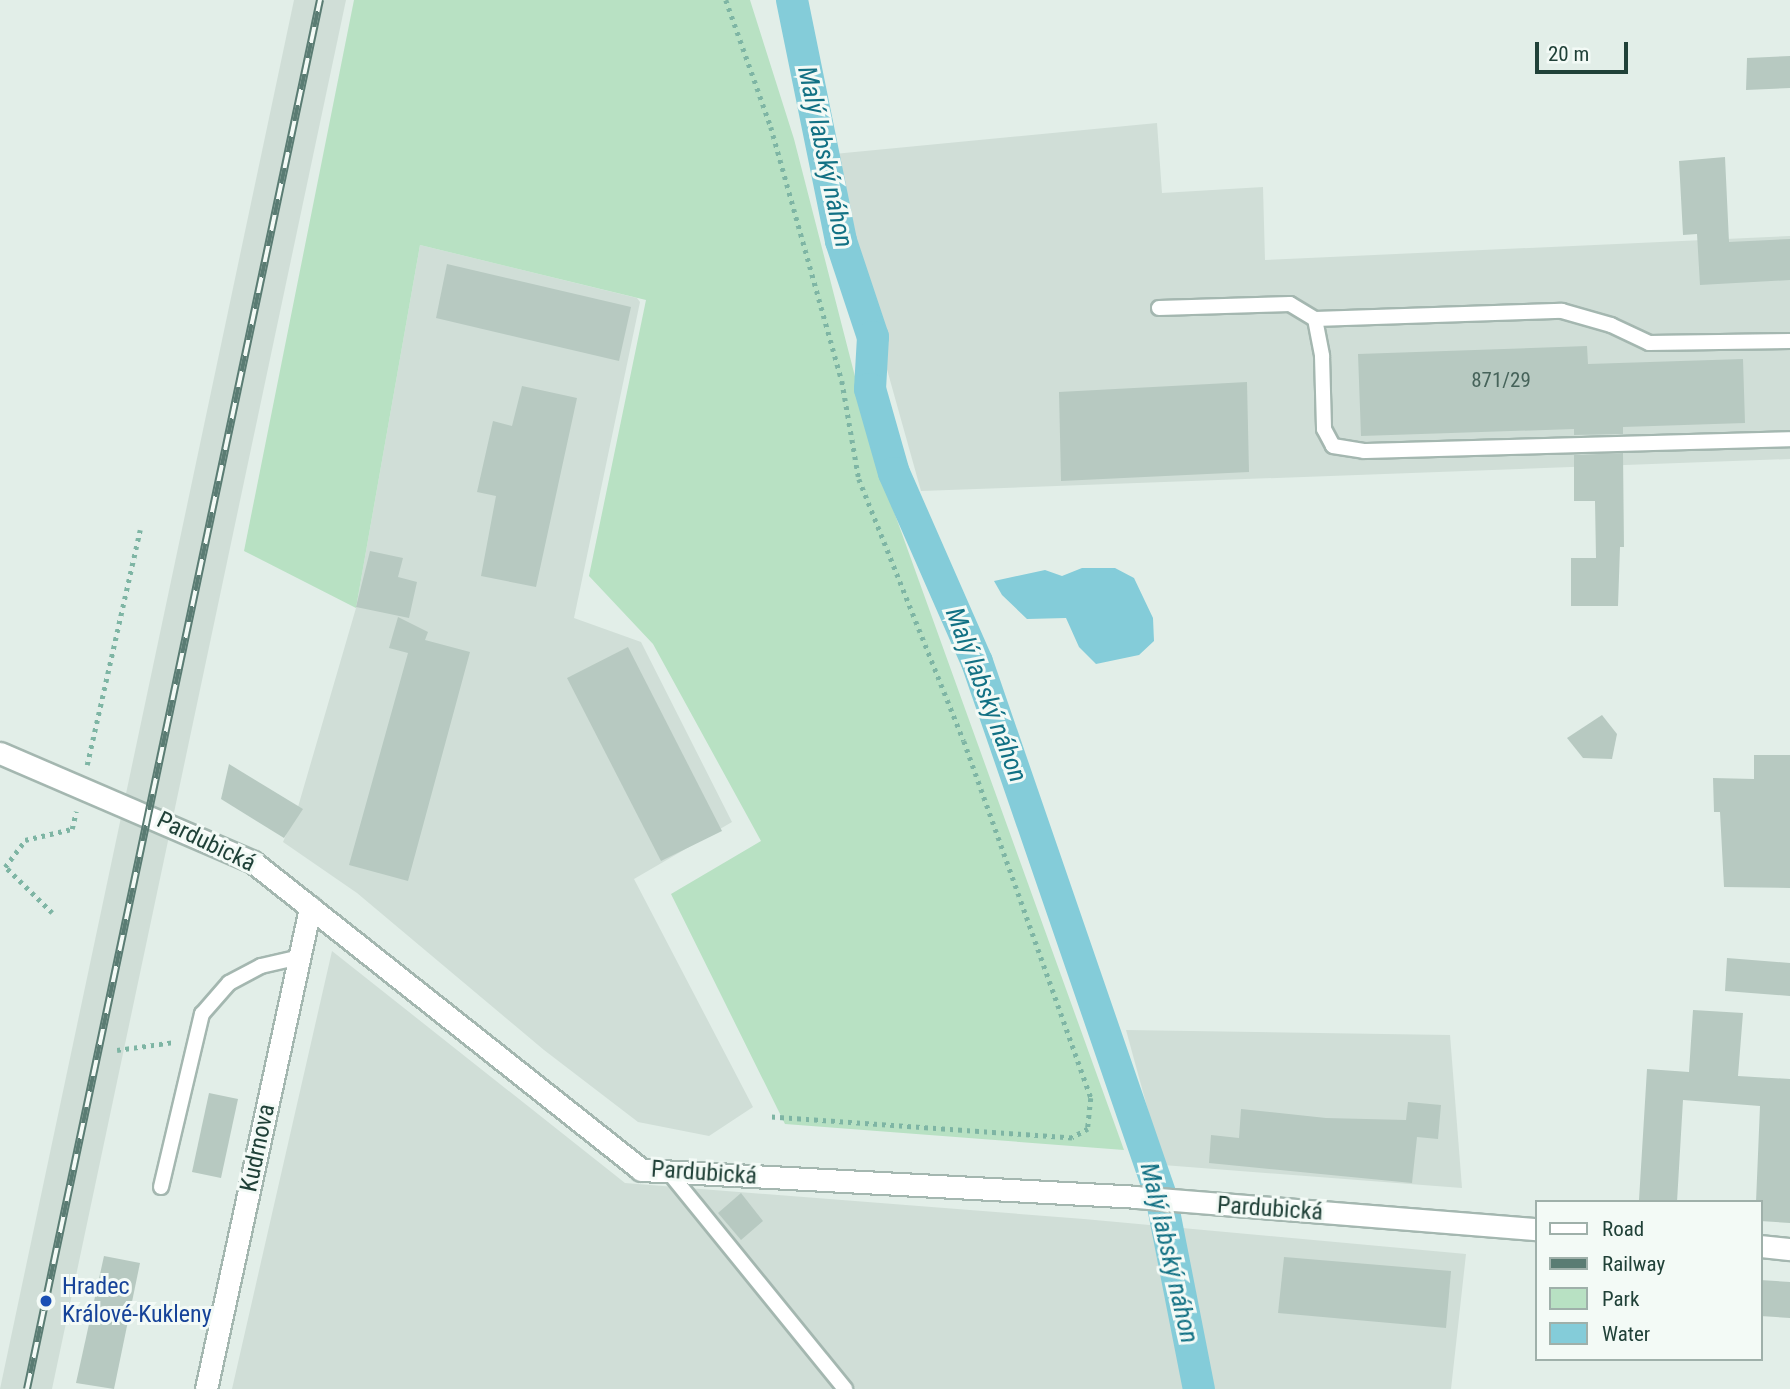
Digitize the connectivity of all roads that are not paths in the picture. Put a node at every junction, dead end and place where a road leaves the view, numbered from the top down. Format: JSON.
{"nodes":[{"id":1,"x":1159,"y":308,"type":"dead end"},
{"id":2,"x":1315,"y":318,"type":"junction"},
{"id":3,"x":1790,"y":341,"type":"edge"},
{"id":4,"x":1790,"y":439,"type":"edge"},
{"id":5,"x":0,"y":753,"type":"edge"},
{"id":6,"x":310,"y":907,"type":"junction"},
{"id":7,"x":299,"y":957,"type":"junction"},
{"id":8,"x":668,"y":1171,"type":"junction"},
{"id":9,"x":161,"y":1188,"type":"dead end"},
{"id":10,"x":1534,"y":1229,"type":"edge"},
{"id":11,"x":1762,"y":1246,"type":"edge"},
{"id":12,"x":1790,"y":1249,"type":"edge"},
{"id":13,"x":206,"y":1389,"type":"edge"},
{"id":14,"x":845,"y":1389,"type":"edge"}],
"edges":[{"from":1,"to":2,"type":"lane"},
{"from":2,"to":3,"type":"lane"},
{"from":2,"to":4,"type":"lane"},
{"from":5,"to":6,"type":"street","name":"Pardubická"},
{"from":6,"to":7,"type":"street","name":"Kudrnova"},
{"from":6,"to":8,"type":"street","name":"Pardubická"},
{"from":7,"to":9,"type":"lane"},
{"from":7,"to":13,"type":"street","name":"Kudrnova"},
{"from":8,"to":10,"type":"street","name":"Pardubická"},
{"from":8,"to":14,"type":"lane"},
{"from":11,"to":12,"type":"street"}]}
